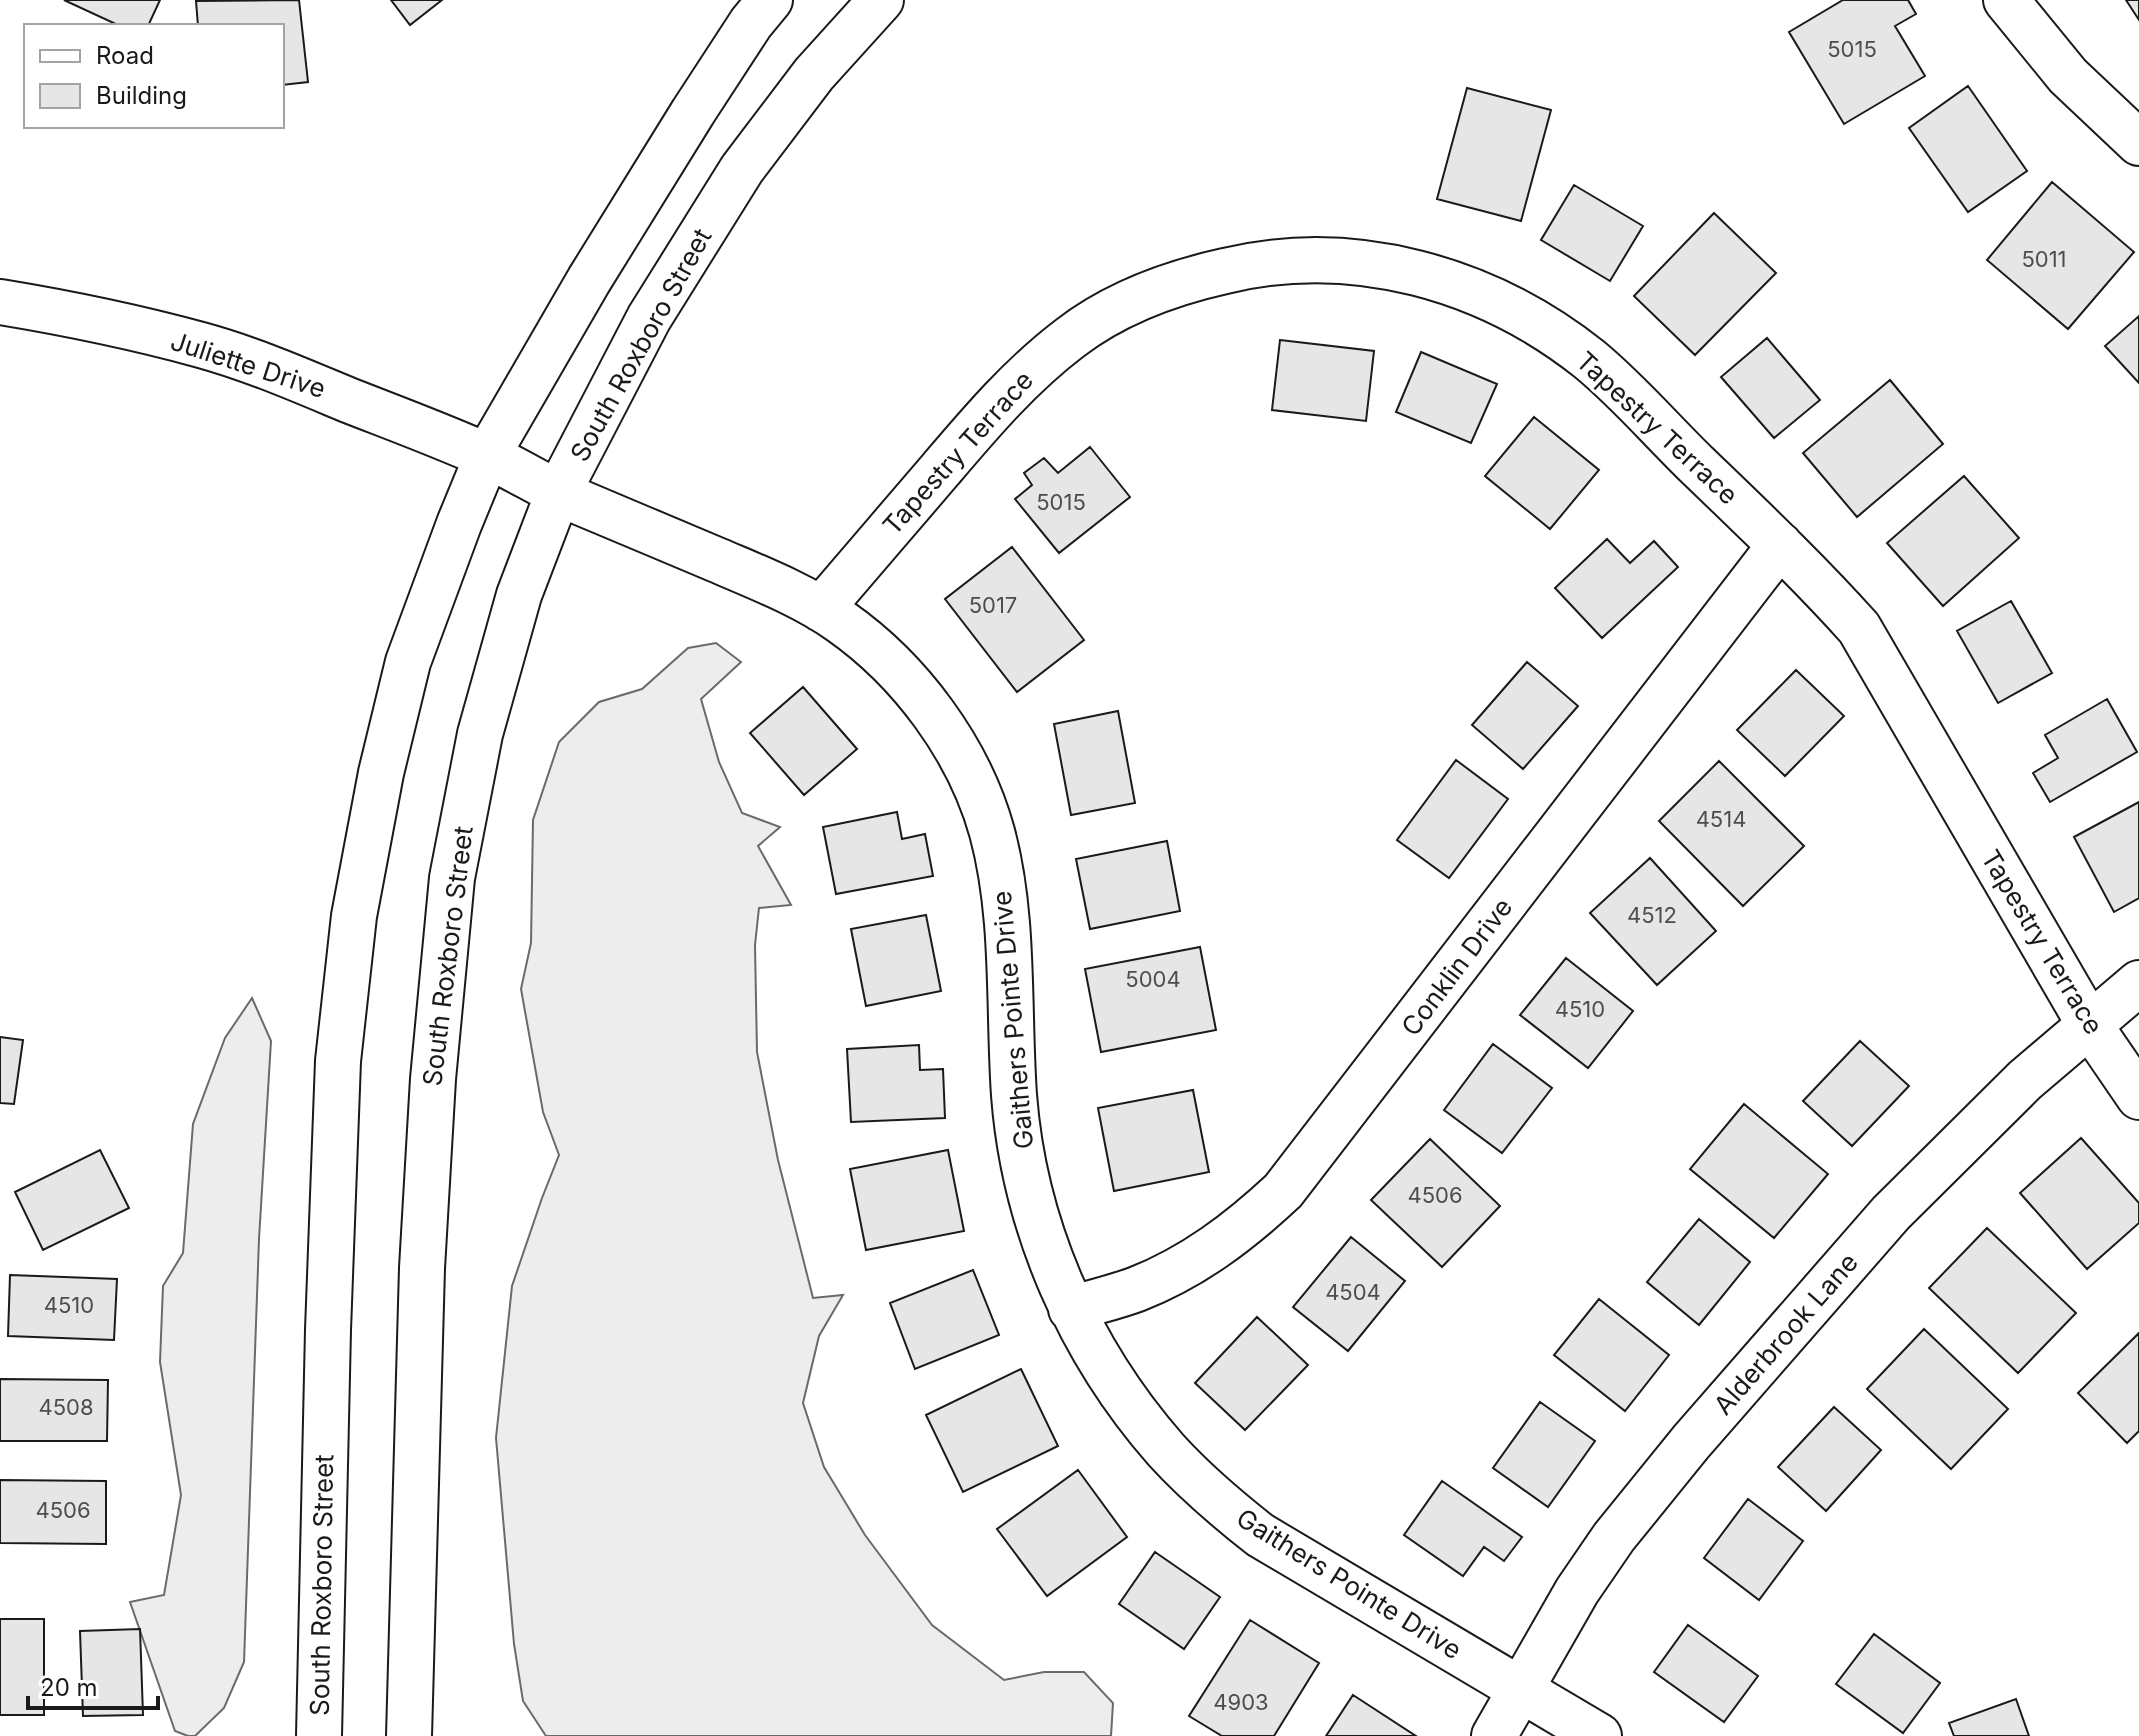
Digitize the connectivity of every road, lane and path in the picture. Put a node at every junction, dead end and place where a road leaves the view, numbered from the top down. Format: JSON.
{"nodes":[{"id":1,"x":770,"y":0,"type":"edge"},
{"id":2,"x":881,"y":0,"type":"edge"},
{"id":3,"x":2006,"y":0,"type":"edge"},
{"id":4,"x":2139,"y":143,"type":"edge"},
{"id":5,"x":0,"y":302,"type":"edge"},
{"id":6,"x":487,"y":456,"type":"junction"},
{"id":7,"x":558,"y":493,"type":"junction"},
{"id":8,"x":1780,"y":545,"type":"junction"},
{"id":9,"x":821,"y":609,"type":"junction"},
{"id":10,"x":2139,"y":983,"type":"edge"},
{"id":11,"x":2089,"y":1024,"type":"junction"},
{"id":12,"x":2139,"y":1097,"type":"edge"},
{"id":13,"x":1071,"y":1309,"type":"junction"},
{"id":14,"x":1520,"y":1689,"type":"junction"},
{"id":15,"x":319,"y":1736,"type":"edge"},
{"id":16,"x":409,"y":1736,"type":"edge"},
{"id":17,"x":1494,"y":1736,"type":"edge"},
{"id":18,"x":1599,"y":1736,"type":"edge"}],
"edges":[{"from":1,"to":6,"type":"street","name":"South Roxboro Street"},
{"from":2,"to":7,"type":"street","name":"South Roxboro Street"},
{"from":3,"to":4,"type":"street"},
{"from":5,"to":6,"type":"street","name":"Juliette Drive"},
{"from":6,"to":7,"type":"street","name":"Gaithers Pointe Drive"},
{"from":6,"to":15,"type":"street","name":"South Roxboro Street"},
{"from":7,"to":9,"type":"street","name":"Gaithers Pointe Drive"},
{"from":7,"to":16,"type":"street","name":"South Roxboro Street"},
{"from":8,"to":9,"type":"street","name":"Tapestry Terrace"},
{"from":8,"to":11,"type":"street","name":"Tapestry Terrace"},
{"from":8,"to":13,"type":"street","name":"Conklin Drive"},
{"from":9,"to":13,"type":"street","name":"Gaithers Pointe Drive"},
{"from":10,"to":11,"type":"street","name":"Alderbrook Lane"},
{"from":11,"to":12,"type":"street","name":"Tapestry Terrace"},
{"from":11,"to":14,"type":"street","name":"Alderbrook Lane"},
{"from":13,"to":14,"type":"street","name":"Gaithers Pointe Drive"},
{"from":14,"to":17,"type":"street","name":"Alderbrook Lane"},
{"from":14,"to":18,"type":"street","name":"Gaithers Pointe Drive"}]}
